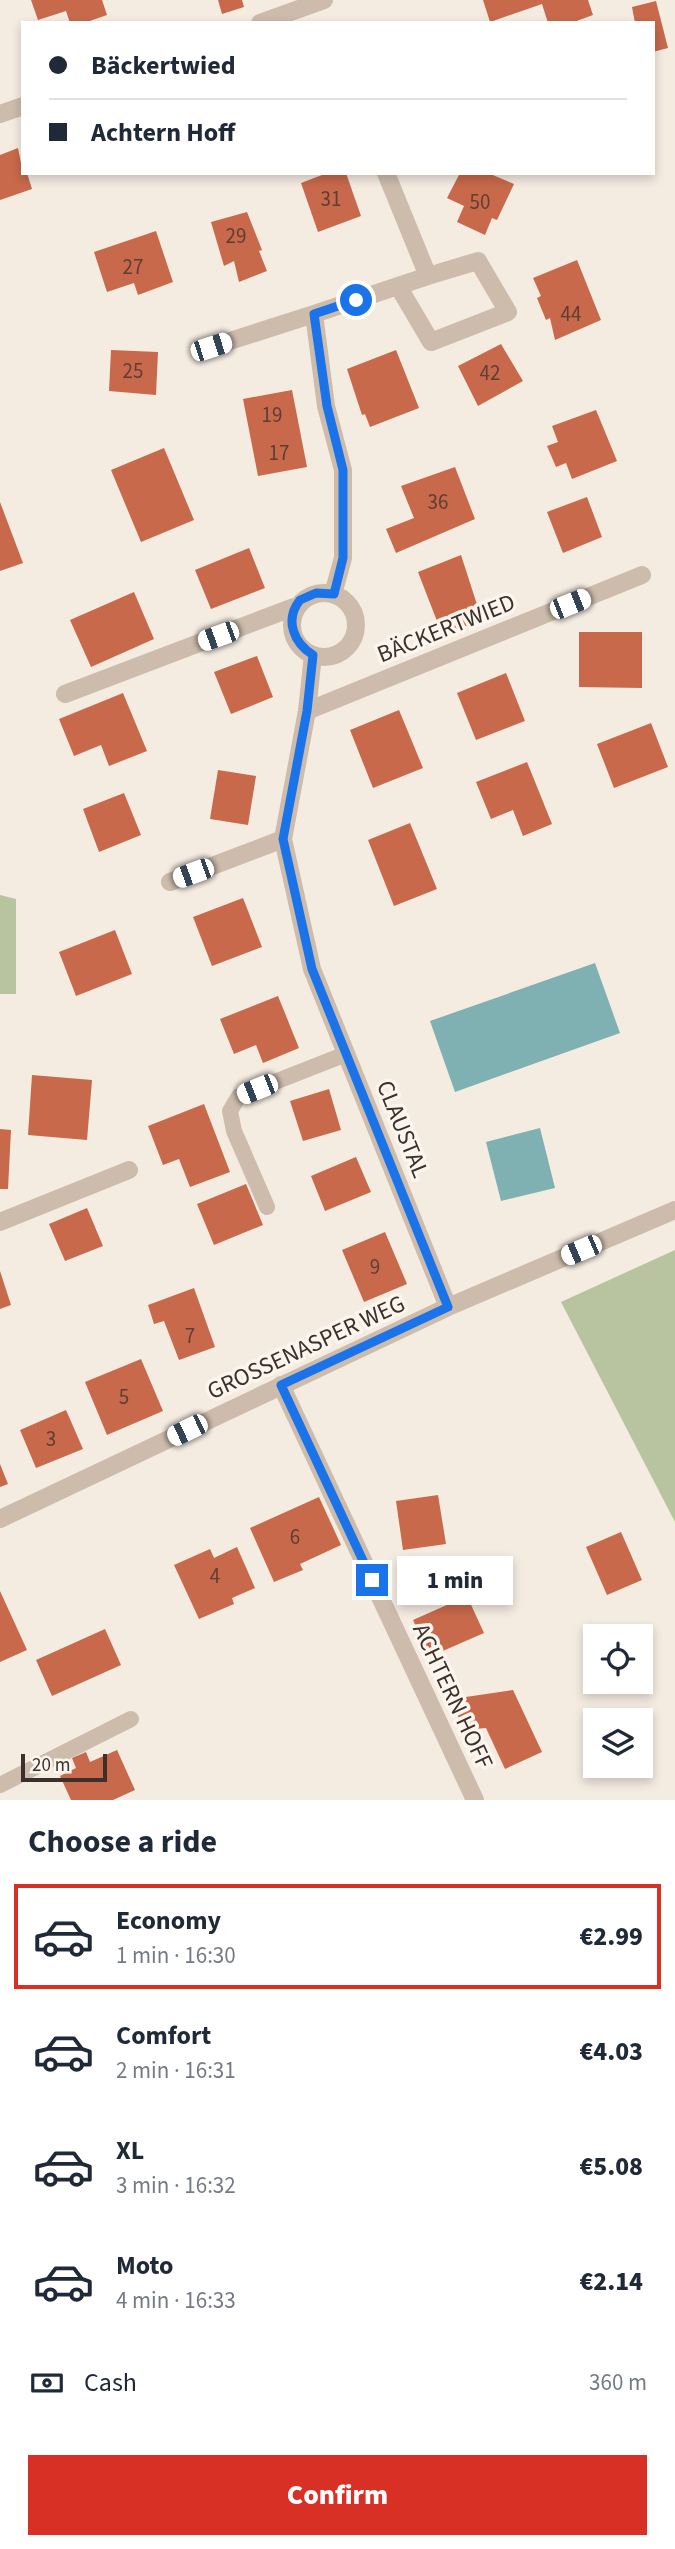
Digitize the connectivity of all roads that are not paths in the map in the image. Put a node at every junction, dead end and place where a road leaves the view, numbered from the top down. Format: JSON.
{"nodes":[{"id":1,"x":324,"y":0,"type":"edge"},
{"id":2,"x":266,"y":21,"type":"edge"},
{"id":3,"x":21,"y":107,"type":"edge"},
{"id":4,"x":0,"y":114,"type":"edge"},
{"id":5,"x":387,"y":175,"type":"edge"},
{"id":6,"x":428,"y":276,"type":"junction"},
{"id":7,"x":397,"y":286,"type":"junction"},
{"id":8,"x":314,"y":314,"type":"junction"},
{"id":9,"x":211,"y":347,"type":"dead end"},
{"id":10,"x":642,"y":575,"type":"dead end"},
{"id":11,"x":334,"y":594,"type":"junction"},
{"id":12,"x":294,"y":607,"type":"junction"},
{"id":13,"x":313,"y":655,"type":"junction"},
{"id":14,"x":65,"y":694,"type":"dead end"},
{"id":15,"x":307,"y":711,"type":"junction"},
{"id":16,"x":283,"y":839,"type":"junction"},
{"id":17,"x":170,"y":881,"type":"dead end"},
{"id":18,"x":346,"y":1054,"type":"junction"},
{"id":19,"x":129,"y":1170,"type":"dead end"},
{"id":20,"x":267,"y":1207,"type":"dead end"},
{"id":21,"x":675,"y":1210,"type":"edge"},
{"id":22,"x":0,"y":1222,"type":"edge"},
{"id":23,"x":448,"y":1307,"type":"junction"},
{"id":24,"x":281,"y":1385,"type":"junction"},
{"id":25,"x":0,"y":1519,"type":"edge"},
{"id":26,"x":131,"y":1719,"type":"dead end"},
{"id":27,"x":0,"y":1785,"type":"edge"},
{"id":28,"x":475,"y":1800,"type":"edge"}],
"edges":[{"from":1,"to":2,"type":"street"},
{"from":3,"to":4,"type":"street"},
{"from":5,"to":6,"type":"street"},
{"from":6,"to":7,"type":"street"},
{"from":6,"to":7,"type":"street"},
{"from":7,"to":8,"type":"street"},
{"from":8,"to":9,"type":"street"},
{"from":8,"to":11,"type":"street"},
{"from":10,"to":15,"type":"street","name":"BÄCKERTWIED"},
{"from":11,"to":12,"type":"street"},
{"from":11,"to":13,"type":"street"},
{"from":12,"to":13,"type":"street"},
{"from":12,"to":14,"type":"street"},
{"from":13,"to":15,"type":"street"},
{"from":15,"to":16,"type":"street"},
{"from":16,"to":17,"type":"street"},
{"from":16,"to":18,"type":"street","name":"CLAUSTAL"},
{"from":18,"to":20,"type":"lane"},
{"from":18,"to":23,"type":"street","name":"CLAUSTAL"},
{"from":19,"to":22,"type":"street"},
{"from":21,"to":23,"type":"street","name":"GROSSENASPER WEG"},
{"from":23,"to":24,"type":"street","name":"GROSSENASPER WEG"},
{"from":24,"to":25,"type":"street","name":"GROSSENASPER WEG"},
{"from":24,"to":28,"type":"street","name":"ACHTERN HOFF"},
{"from":26,"to":27,"type":"lane"}]}
